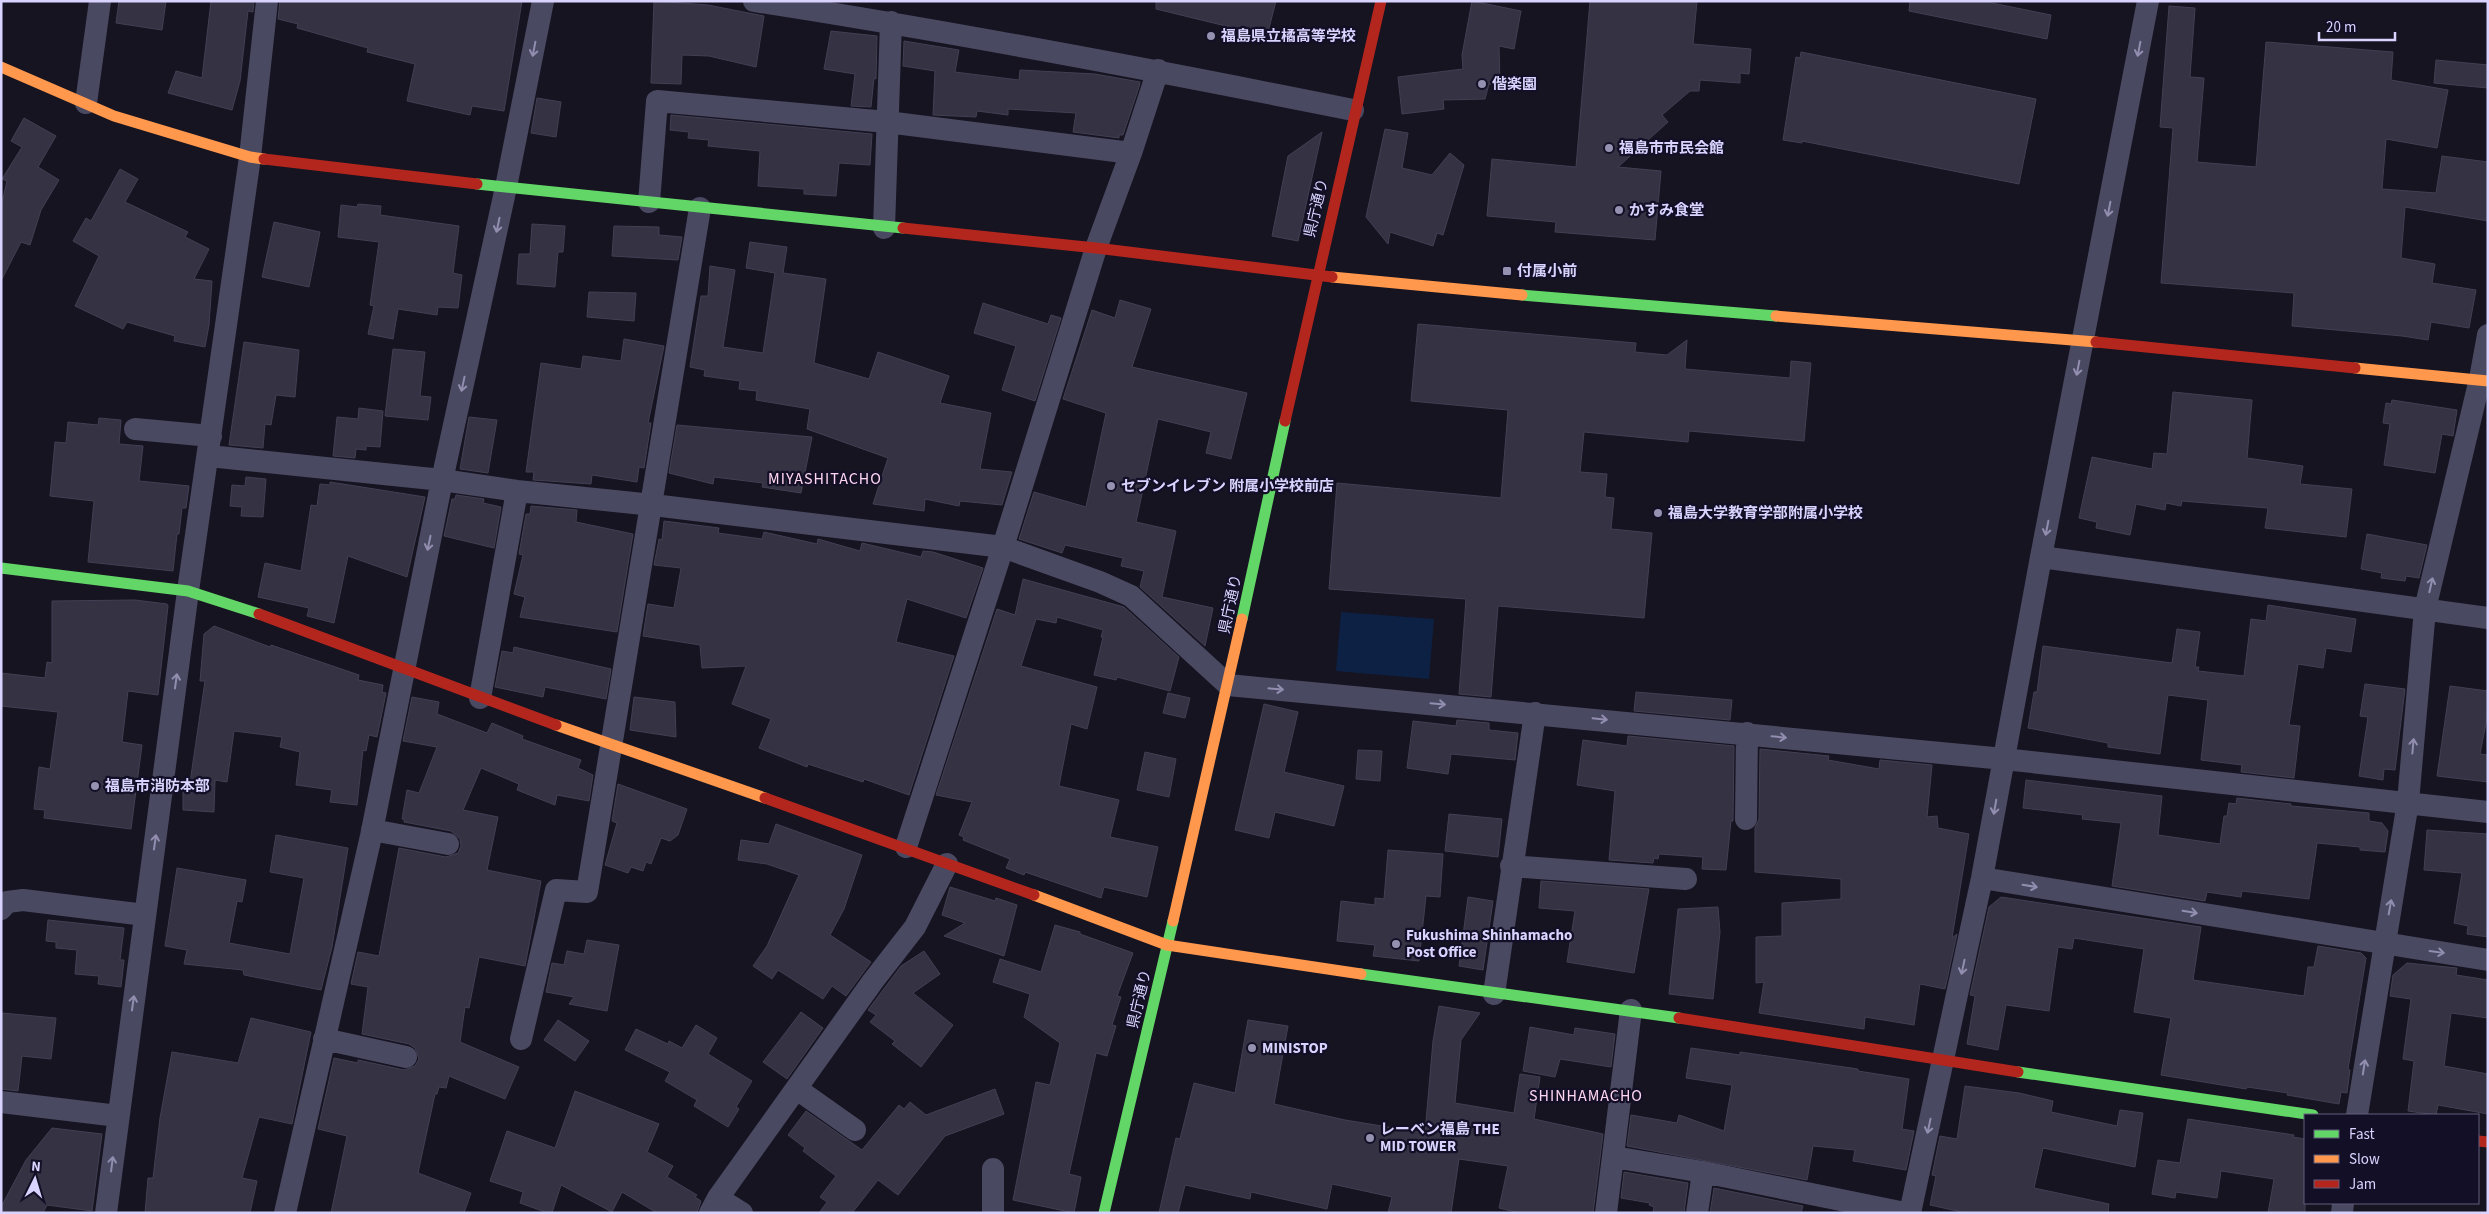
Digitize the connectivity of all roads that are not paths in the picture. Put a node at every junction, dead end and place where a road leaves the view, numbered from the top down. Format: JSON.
{"nodes":[{"id":1,"x":100,"y":1,"type":"edge"},
{"id":2,"x":267,"y":1,"type":"edge"},
{"id":3,"x":543,"y":1,"type":"edge"},
{"id":4,"x":754,"y":1,"type":"edge"},
{"id":5,"x":1381,"y":1,"type":"edge"},
{"id":6,"x":2148,"y":1,"type":"edge"},
{"id":7,"x":891,"y":22,"type":"junction"},
{"id":8,"x":1,"y":67,"type":"edge"},
{"id":9,"x":1158,"y":70,"type":"junction"},
{"id":10,"x":86,"y":103,"type":"junction"},
{"id":11,"x":1353,"y":110,"type":"junction"},
{"id":12,"x":887,"y":122,"type":"junction"},
{"id":13,"x":1131,"y":153,"type":"junction"},
{"id":14,"x":250,"y":157,"type":"junction"},
{"id":15,"x":506,"y":187,"type":"junction"},
{"id":16,"x":650,"y":202,"type":"junction"},
{"id":17,"x":700,"y":208,"type":"junction"},
{"id":18,"x":884,"y":228,"type":"junction"},
{"id":19,"x":1096,"y":248,"type":"junction"},
{"id":20,"x":1317,"y":274,"type":"junction"},
{"id":21,"x":2488,"y":335,"type":"edge"},
{"id":22,"x":2084,"y":341,"type":"junction"},
{"id":23,"x":2484,"y":380,"type":"edge"},
{"id":24,"x":135,"y":429,"type":"dead end"},
{"id":25,"x":210,"y":446,"type":"junction"},
{"id":26,"x":442,"y":480,"type":"junction"},
{"id":27,"x":517,"y":491,"type":"junction"},
{"id":28,"x":653,"y":505,"type":"junction"},
{"id":29,"x":1003,"y":547,"type":"junction"},
{"id":30,"x":2041,"y":557,"type":"junction"},
{"id":31,"x":1,"y":568,"type":"edge"},
{"id":32,"x":188,"y":591,"type":"junction"},
{"id":33,"x":2425,"y":609,"type":"junction"},
{"id":34,"x":2488,"y":618,"type":"edge"},
{"id":35,"x":404,"y":667,"type":"junction"},
{"id":36,"x":1228,"y":685,"type":"junction"},
{"id":37,"x":480,"y":698,"type":"junction"},
{"id":38,"x":1535,"y":713,"type":"junction"},
{"id":39,"x":1747,"y":733,"type":"junction"},
{"id":40,"x":612,"y":744,"type":"junction"},
{"id":41,"x":2004,"y":759,"type":"junction"},
{"id":42,"x":2408,"y":802,"type":"junction"},
{"id":43,"x":2488,"y":812,"type":"edge"},
{"id":44,"x":1746,"y":818,"type":"dead end"},
{"id":45,"x":372,"y":830,"type":"junction"},
{"id":46,"x":448,"y":844,"type":"dead end"},
{"id":47,"x":906,"y":847,"type":"junction"},
{"id":48,"x":947,"y":864,"type":"junction"},
{"id":49,"x":1511,"y":866,"type":"junction"},
{"id":50,"x":1982,"y":878,"type":"junction"},
{"id":51,"x":1686,"y":879,"type":"dead end"},
{"id":52,"x":1,"y":909,"type":"edge"},
{"id":53,"x":145,"y":915,"type":"junction"},
{"id":54,"x":2384,"y":944,"type":"junction"},
{"id":55,"x":1167,"y":945,"type":"junction"},
{"id":56,"x":2488,"y":960,"type":"edge"},
{"id":57,"x":1494,"y":994,"type":"junction"},
{"id":58,"x":1631,"y":1010,"type":"junction"},
{"id":59,"x":324,"y":1039,"type":"junction"},
{"id":60,"x":522,"y":1039,"type":"dead end"},
{"id":61,"x":406,"y":1058,"type":"dead end"},
{"id":62,"x":1944,"y":1061,"type":"junction"},
{"id":63,"x":796,"y":1089,"type":"junction"},
{"id":64,"x":1,"y":1102,"type":"edge"},
{"id":65,"x":2306,"y":1114,"type":"edge"},
{"id":66,"x":2357,"y":1114,"type":"edge"},
{"id":67,"x":118,"y":1116,"type":"junction"},
{"id":68,"x":855,"y":1130,"type":"dead end"},
{"id":69,"x":1614,"y":1157,"type":"junction"},
{"id":70,"x":994,"y":1168,"type":"dead end"},
{"id":71,"x":1702,"y":1172,"type":"junction"},
{"id":72,"x":714,"y":1205,"type":"edge"},
{"id":73,"x":106,"y":1213,"type":"edge"},
{"id":74,"x":286,"y":1213,"type":"edge"},
{"id":75,"x":742,"y":1213,"type":"edge"},
{"id":76,"x":993,"y":1213,"type":"edge"},
{"id":77,"x":1104,"y":1213,"type":"edge"},
{"id":78,"x":1606,"y":1213,"type":"edge"},
{"id":79,"x":1697,"y":1213,"type":"edge"},
{"id":80,"x":1905,"y":1213,"type":"edge"},
{"id":81,"x":1910,"y":1213,"type":"edge"}],
"edges":[{"from":1,"to":10,"type":"street"},
{"from":2,"to":14,"type":"street"},
{"from":3,"to":15,"type":"street","one_way":true},
{"from":4,"to":7,"type":"street"},
{"from":5,"to":11,"type":"street","name":"県庁通り"},
{"from":6,"to":22,"type":"street","one_way":true},
{"from":7,"to":9,"type":"street"},
{"from":7,"to":12,"type":"street"},
{"from":8,"to":10,"type":"street"},
{"from":9,"to":11,"type":"street"},
{"from":9,"to":13,"type":"street"},
{"from":10,"to":14,"type":"street"},
{"from":11,"to":20,"type":"street","name":"県庁通り"},
{"from":12,"to":13,"type":"street"},
{"from":12,"to":16,"type":"street"},
{"from":12,"to":18,"type":"street"},
{"from":13,"to":19,"type":"street"},
{"from":14,"to":15,"type":"street"},
{"from":14,"to":25,"type":"street"},
{"from":15,"to":16,"type":"street"},
{"from":15,"to":26,"type":"street","one_way":true},
{"from":16,"to":17,"type":"street"},
{"from":17,"to":18,"type":"street"},
{"from":17,"to":28,"type":"street"},
{"from":18,"to":19,"type":"street"},
{"from":19,"to":20,"type":"street"},
{"from":19,"to":29,"type":"street"},
{"from":20,"to":22,"type":"street"},
{"from":20,"to":36,"type":"street","name":"県庁通り"},
{"from":21,"to":23,"type":"street"},
{"from":22,"to":23,"type":"street"},
{"from":22,"to":30,"type":"street","one_way":true},
{"from":33,"to":23,"type":"street","one_way":true},
{"from":24,"to":25,"type":"street"},
{"from":25,"to":26,"type":"street"},
{"from":25,"to":32,"type":"street"},
{"from":26,"to":27,"type":"street"},
{"from":26,"to":35,"type":"street","one_way":true},
{"from":27,"to":28,"type":"street"},
{"from":27,"to":37,"type":"street"},
{"from":28,"to":29,"type":"street"},
{"from":28,"to":40,"type":"street"},
{"from":29,"to":36,"type":"street"},
{"from":29,"to":47,"type":"street"},
{"from":30,"to":33,"type":"street"},
{"from":30,"to":41,"type":"street"},
{"from":31,"to":32,"type":"street"},
{"from":32,"to":35,"type":"street"},
{"from":53,"to":32,"type":"street","one_way":true},
{"from":33,"to":34,"type":"street"},
{"from":42,"to":33,"type":"street","one_way":true},
{"from":35,"to":37,"type":"street"},
{"from":35,"to":45,"type":"street"},
{"from":36,"to":38,"type":"street","one_way":true},
{"from":36,"to":55,"type":"street","name":"県庁通り"},
{"from":37,"to":40,"type":"street"},
{"from":38,"to":39,"type":"street","one_way":true},
{"from":38,"to":49,"type":"street"},
{"from":39,"to":41,"type":"street","one_way":true},
{"from":39,"to":44,"type":"street"},
{"from":40,"to":47,"type":"street"},
{"from":40,"to":60,"type":"street"},
{"from":41,"to":42,"type":"street"},
{"from":41,"to":50,"type":"street","one_way":true},
{"from":42,"to":43,"type":"street"},
{"from":54,"to":42,"type":"street","one_way":true},
{"from":45,"to":46,"type":"street"},
{"from":45,"to":59,"type":"street"},
{"from":47,"to":48,"type":"street"},
{"from":48,"to":55,"type":"street"},
{"from":48,"to":63,"type":"street"},
{"from":49,"to":51,"type":"street"},
{"from":49,"to":57,"type":"street"},
{"from":50,"to":54,"type":"street","one_way":true},
{"from":50,"to":62,"type":"street","one_way":true},
{"from":52,"to":53,"type":"street"},
{"from":67,"to":53,"type":"street","one_way":true},
{"from":54,"to":56,"type":"street","one_way":true},
{"from":66,"to":54,"type":"street","one_way":true},
{"from":55,"to":57,"type":"street"},
{"from":55,"to":77,"type":"street","name":"県庁通り"},
{"from":57,"to":58,"type":"street"},
{"from":58,"to":62,"type":"street"},
{"from":58,"to":69,"type":"street"},
{"from":59,"to":61,"type":"street"},
{"from":59,"to":74,"type":"street"},
{"from":62,"to":65,"type":"street"},
{"from":62,"to":81,"type":"street","one_way":true},
{"from":63,"to":68,"type":"street"},
{"from":63,"to":72,"type":"street"},
{"from":64,"to":67,"type":"street"},
{"from":73,"to":67,"type":"street","one_way":true},
{"from":69,"to":71,"type":"street"},
{"from":69,"to":78,"type":"street"},
{"from":70,"to":76,"type":"street"},
{"from":71,"to":79,"type":"street"},
{"from":71,"to":80,"type":"street"},
{"from":72,"to":75,"type":"street"}]}
